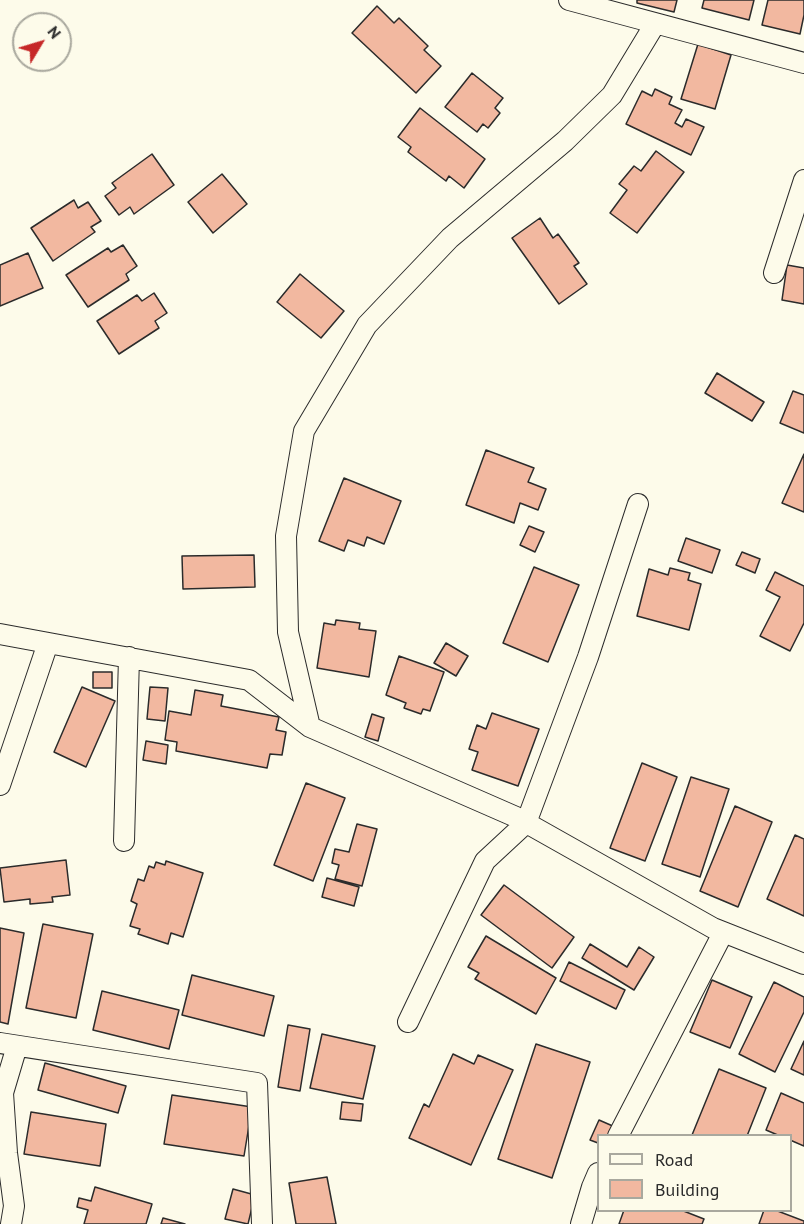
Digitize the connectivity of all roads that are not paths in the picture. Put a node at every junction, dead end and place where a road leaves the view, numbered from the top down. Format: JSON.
{"nodes":[{"id":1,"x":569,"y":0,"type":"edge"},
{"id":2,"x":655,"y":24,"type":"junction"},
{"id":3,"x":804,"y":63,"type":"edge"},
{"id":4,"x":804,"y":180,"type":"edge"},
{"id":5,"x":774,"y":273,"type":"dead end"},
{"id":6,"x":638,"y":504,"type":"dead end"},
{"id":7,"x":0,"y":634,"type":"edge"},
{"id":8,"x":48,"y":643,"type":"junction"},
{"id":9,"x":129,"y":657,"type":"junction"},
{"id":10,"x":310,"y":727,"type":"junction"},
{"id":11,"x":0,"y":785,"type":"edge"},
{"id":12,"x":526,"y":823,"type":"junction"},
{"id":13,"x":124,"y":841,"type":"dead end"},
{"id":14,"x":723,"y":933,"type":"junction"},
{"id":15,"x":804,"y":964,"type":"edge"},
{"id":16,"x":408,"y":1022,"type":"dead end"},
{"id":17,"x":8,"y":1045,"type":"edge"},
{"id":18,"x":619,"y":1134,"type":"edge"},
{"id":19,"x":597,"y":1175,"type":"edge"},
{"id":20,"x":11,"y":1224,"type":"edge"},
{"id":21,"x":262,"y":1224,"type":"edge"},
{"id":22,"x":580,"y":1224,"type":"edge"}],
"edges":[{"from":1,"to":2,"type":"street"},
{"from":2,"to":3,"type":"street"},
{"from":2,"to":10,"type":"street"},
{"from":4,"to":5,"type":"street"},
{"from":6,"to":12,"type":"street"},
{"from":7,"to":8,"type":"street"},
{"from":8,"to":9,"type":"street"},
{"from":8,"to":11,"type":"street"},
{"from":9,"to":10,"type":"street"},
{"from":9,"to":13,"type":"street"},
{"from":10,"to":12,"type":"street"},
{"from":12,"to":14,"type":"street"},
{"from":12,"to":16,"type":"street"},
{"from":14,"to":15,"type":"street"},
{"from":14,"to":18,"type":"street"},
{"from":17,"to":20,"type":"street"},
{"from":17,"to":21,"type":"street"},
{"from":19,"to":22,"type":"street"}]}
